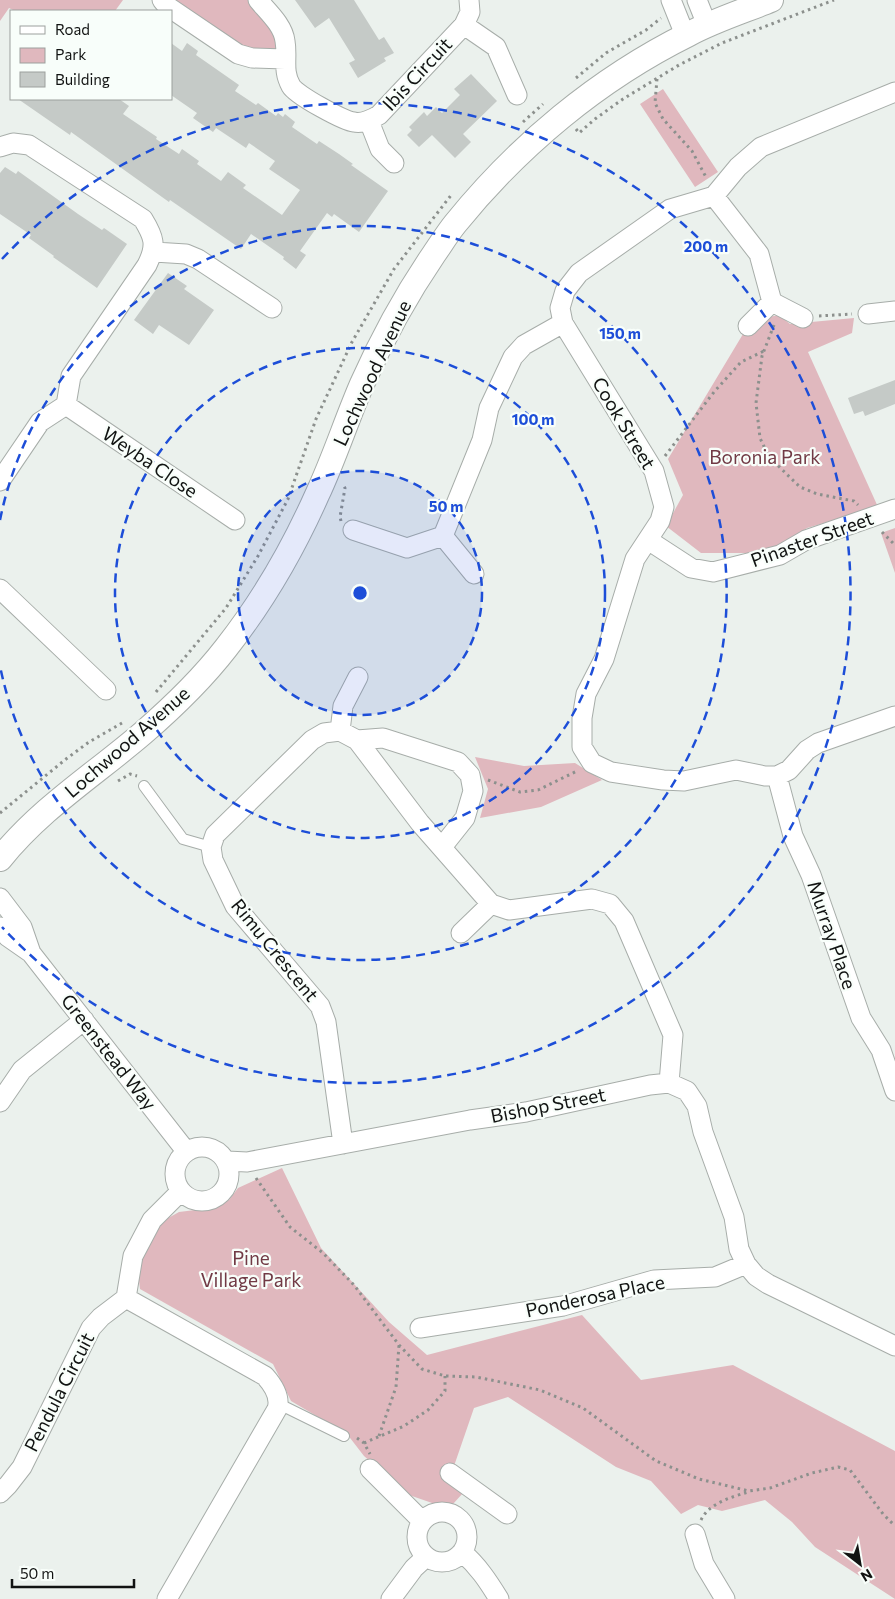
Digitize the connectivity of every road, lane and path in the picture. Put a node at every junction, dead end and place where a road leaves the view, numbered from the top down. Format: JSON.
{"nodes":[{"id":1,"x":162,"y":0,"type":"edge"},
{"id":2,"x":258,"y":0,"type":"edge"},
{"id":3,"x":469,"y":0,"type":"edge"},
{"id":4,"x":697,"y":0,"type":"edge"},
{"id":5,"x":771,"y":0,"type":"edge"},
{"id":6,"x":834,"y":0,"type":"edge"},
{"id":7,"x":673,"y":6,"type":"edge"},
{"id":8,"x":464,"y":25,"type":"junction"},
{"id":9,"x":707,"y":25,"type":"junction"},
{"id":10,"x":685,"y":35,"type":"junction"},
{"id":11,"x":285,"y":59,"type":"junction"},
{"id":12,"x":657,"y":79,"type":"junction"},
{"id":13,"x":572,"y":82,"type":"dead end"},
{"id":14,"x":895,"y":92,"type":"edge"},
{"id":15,"x":517,"y":95,"type":"dead end"},
{"id":16,"x":563,"y":114,"type":"junction"},
{"id":17,"x":369,"y":120,"type":"junction"},
{"id":18,"x":522,"y":122,"type":"dead end"},
{"id":19,"x":0,"y":147,"type":"edge"},
{"id":20,"x":394,"y":163,"type":"dead end"},
{"id":21,"x":456,"y":190,"type":"dead end"},
{"id":22,"x":714,"y":196,"type":"junction"},
{"id":23,"x":154,"y":252,"type":"junction"},
{"id":24,"x":772,"y":302,"type":"junction"},
{"id":25,"x":272,"y":308,"type":"dead end"},
{"id":26,"x":895,"y":311,"type":"edge"},
{"id":27,"x":868,"y":314,"type":"joint"},
{"id":28,"x":803,"y":318,"type":"joint"},
{"id":29,"x":563,"y":323,"type":"junction"},
{"id":30,"x":748,"y":326,"type":"dead end"},
{"id":31,"x":764,"y":351,"type":"junction"},
{"id":32,"x":66,"y":405,"type":"junction"},
{"id":33,"x":330,"y":463,"type":"junction"},
{"id":34,"x":654,"y":471,"type":"junction"},
{"id":35,"x":0,"y":481,"type":"edge"},
{"id":36,"x":895,"y":509,"type":"edge"},
{"id":37,"x":869,"y":518,"type":"junction"},
{"id":38,"x":235,"y":520,"type":"dead end"},
{"id":39,"x":353,"y":530,"type":"joint"},
{"id":40,"x":443,"y":536,"type":"junction"},
{"id":41,"x":648,"y":540,"type":"junction"},
{"id":42,"x":895,"y":545,"type":"edge"},
{"id":43,"x":474,"y":574,"type":"dead end"},
{"id":44,"x":0,"y":590,"type":"edge"},
{"id":45,"x":358,"y":677,"type":"dead end"},
{"id":46,"x":106,"y":690,"type":"dead end"},
{"id":47,"x":152,"y":697,"type":"dead end"},
{"id":48,"x":895,"y":716,"type":"edge"},
{"id":49,"x":122,"y":723,"type":"dead end"},
{"id":50,"x":340,"y":731,"type":"junction"},
{"id":51,"x":357,"y":740,"type":"junction"},
{"id":52,"x":592,"y":763,"type":"junction"},
{"id":53,"x":470,"y":774,"type":"junction"},
{"id":54,"x":777,"y":776,"type":"junction"},
{"id":55,"x":144,"y":786,"type":"dead end"},
{"id":56,"x":0,"y":813,"type":"edge"},
{"id":57,"x":39,"y":816,"type":"junction"},
{"id":58,"x":0,"y":834,"type":"edge"},
{"id":59,"x":210,"y":848,"type":"junction"},
{"id":60,"x":442,"y":848,"type":"junction"},
{"id":61,"x":0,"y":859,"type":"edge"},
{"id":62,"x":0,"y":898,"type":"edge"},
{"id":63,"x":491,"y":904,"type":"junction"},
{"id":64,"x":0,"y":928,"type":"edge"},
{"id":65,"x":461,"y":933,"type":"dead end"},
{"id":66,"x":31,"y":953,"type":"junction"},
{"id":67,"x":84,"y":1020,"type":"junction"},
{"id":68,"x":669,"y":1083,"type":"junction"},
{"id":69,"x":895,"y":1091,"type":"edge"},
{"id":70,"x":0,"y":1102,"type":"edge"},
{"id":71,"x":343,"y":1144,"type":"junction"},
{"id":72,"x":186,"y":1151,"type":"junction"},
{"id":73,"x":227,"y":1161,"type":"junction"},
{"id":74,"x":247,"y":1162,"type":"junction"},
{"id":75,"x":180,"y":1191,"type":"junction"},
{"id":76,"x":746,"y":1264,"type":"junction"},
{"id":77,"x":126,"y":1298,"type":"junction"},
{"id":78,"x":420,"y":1328,"type":"dead end"},
{"id":79,"x":399,"y":1345,"type":"junction"},
{"id":80,"x":895,"y":1346,"type":"edge"},
{"id":81,"x":445,"y":1376,"type":"junction"},
{"id":82,"x":279,"y":1404,"type":"junction"},
{"id":83,"x":344,"y":1436,"type":"dead end"},
{"id":84,"x":378,"y":1437,"type":"junction"},
{"id":85,"x":364,"y":1443,"type":"dead end"},
{"id":86,"x":370,"y":1469,"type":"dead end"},
{"id":87,"x":450,"y":1474,"type":"dead end"},
{"id":88,"x":748,"y":1491,"type":"junction"},
{"id":89,"x":0,"y":1493,"type":"edge"},
{"id":90,"x":483,"y":1497,"type":"junction"},
{"id":91,"x":507,"y":1514,"type":"dead end"},
{"id":92,"x":422,"y":1521,"type":"junction"},
{"id":93,"x":463,"y":1523,"type":"junction"},
{"id":94,"x":895,"y":1526,"type":"edge"},
{"id":95,"x":695,"y":1534,"type":"joint"},
{"id":96,"x":462,"y":1552,"type":"junction"},
{"id":97,"x":426,"y":1557,"type":"junction"},
{"id":98,"x":167,"y":1599,"type":"edge"},
{"id":99,"x":391,"y":1599,"type":"edge"},
{"id":100,"x":499,"y":1599,"type":"edge"},
{"id":101,"x":725,"y":1599,"type":"edge"}],
"edges":[{"from":1,"to":11,"type":"street"},
{"from":2,"to":11,"type":"street","name":"Ibis Circuit"},
{"from":3,"to":8,"type":"street","name":"Ibis Circuit"},
{"from":4,"to":9,"type":"street"},
{"from":5,"to":9,"type":"street","name":"Lochwood Avenue"},
{"from":6,"to":12,"type":"path"},
{"from":7,"to":10,"type":"street"},
{"from":7,"to":13,"type":"path"},
{"from":8,"to":15,"type":"street","name":"Ibis Circuit"},
{"from":8,"to":17,"type":"street","name":"Ibis Circuit"},
{"from":9,"to":10,"type":"street","name":"Lochwood Avenue"},
{"from":10,"to":16,"type":"street","name":"Lochwood Avenue"},
{"from":11,"to":17,"type":"street","name":"Ibis Circuit"},
{"from":12,"to":16,"type":"path"},
{"from":12,"to":22,"type":"path"},
{"from":14,"to":22,"type":"street"},
{"from":16,"to":18,"type":"path"},
{"from":16,"to":33,"type":"street","name":"Lochwood Avenue"},
{"from":17,"to":20,"type":"street","name":"Ibis Circuit"},
{"from":19,"to":23,"type":"street"},
{"from":21,"to":47,"type":"path"},
{"from":22,"to":24,"type":"street"},
{"from":22,"to":29,"type":"street"},
{"from":23,"to":25,"type":"street"},
{"from":23,"to":32,"type":"street"},
{"from":24,"to":28,"type":"street"},
{"from":24,"to":30,"type":"street"},
{"from":24,"to":31,"type":"path"},
{"from":26,"to":27,"type":"street"},
{"from":27,"to":28,"type":"path"},
{"from":29,"to":34,"type":"street","name":"Cook Street"},
{"from":29,"to":40,"type":"street"},
{"from":31,"to":34,"type":"path"},
{"from":31,"to":37,"type":"path"},
{"from":32,"to":35,"type":"street"},
{"from":32,"to":38,"type":"street","name":"Weyba Close"},
{"from":33,"to":39,"type":"path"},
{"from":33,"to":57,"type":"street","name":"Lochwood Avenue"},
{"from":34,"to":41,"type":"street","name":"Cook Street"},
{"from":36,"to":37,"type":"street","name":"Pinaster Street"},
{"from":37,"to":41,"type":"street","name":"Pinaster Street"},
{"from":37,"to":42,"type":"path"},
{"from":39,"to":40,"type":"street"},
{"from":40,"to":43,"type":"street"},
{"from":41,"to":52,"type":"street","name":"Cook Street"},
{"from":44,"to":46,"type":"street"},
{"from":45,"to":50,"type":"street"},
{"from":48,"to":54,"type":"street"},
{"from":49,"to":56,"type":"path"},
{"from":50,"to":51,"type":"street"},
{"from":50,"to":59,"type":"street"},
{"from":51,"to":53,"type":"street"},
{"from":51,"to":60,"type":"street"},
{"from":52,"to":53,"type":"path"},
{"from":52,"to":54,"type":"street"},
{"from":53,"to":60,"type":"street"},
{"from":54,"to":69,"type":"street","name":"Murray Place"},
{"from":55,"to":59,"type":"lane"},
{"from":57,"to":58,"type":"street","name":"Lochwood Avenue"},
{"from":57,"to":61,"type":"street","name":"Lochwood Avenue"},
{"from":59,"to":71,"type":"street","name":"Rimu Crescent"},
{"from":60,"to":63,"type":"street"},
{"from":62,"to":66,"type":"street","name":"Greenstead Way"},
{"from":63,"to":65,"type":"street"},
{"from":63,"to":68,"type":"street"},
{"from":64,"to":66,"type":"street","name":"Greenstead Way"},
{"from":66,"to":67,"type":"street","name":"Greenstead Way"},
{"from":67,"to":70,"type":"street"},
{"from":67,"to":72,"type":"street","name":"Greenstead Way"},
{"from":68,"to":71,"type":"street","name":"Bishop Street"},
{"from":68,"to":76,"type":"street"},
{"from":71,"to":74,"type":"street","name":"Bishop Street"},
{"from":72,"to":73,"type":"street"},
{"from":72,"to":75,"type":"street"},
{"from":73,"to":74,"type":"street","name":"Bishop Street"},
{"from":73,"to":75,"type":"street"},
{"from":74,"to":79,"type":"path"},
{"from":75,"to":77,"type":"street"},
{"from":76,"to":78,"type":"street","name":"Ponderosa Place"},
{"from":76,"to":80,"type":"street"},
{"from":77,"to":82,"type":"street"},
{"from":77,"to":89,"type":"street","name":"Pendula Circuit"},
{"from":79,"to":81,"type":"path"},
{"from":79,"to":84,"type":"path"},
{"from":81,"to":84,"type":"path"},
{"from":81,"to":88,"type":"path"},
{"from":82,"to":83,"type":"lane"},
{"from":82,"to":98,"type":"street"},
{"from":84,"to":85,"type":"path"},
{"from":86,"to":92,"type":"street"},
{"from":87,"to":90,"type":"street"},
{"from":88,"to":94,"type":"path"},
{"from":88,"to":95,"type":"path"},
{"from":90,"to":91,"type":"street"},
{"from":90,"to":93,"type":"street"},
{"from":92,"to":93,"type":"street"},
{"from":92,"to":97,"type":"street"},
{"from":93,"to":96,"type":"street"},
{"from":95,"to":101,"type":"street"},
{"from":96,"to":97,"type":"street"},
{"from":96,"to":100,"type":"street"},
{"from":97,"to":99,"type":"street"}]}
